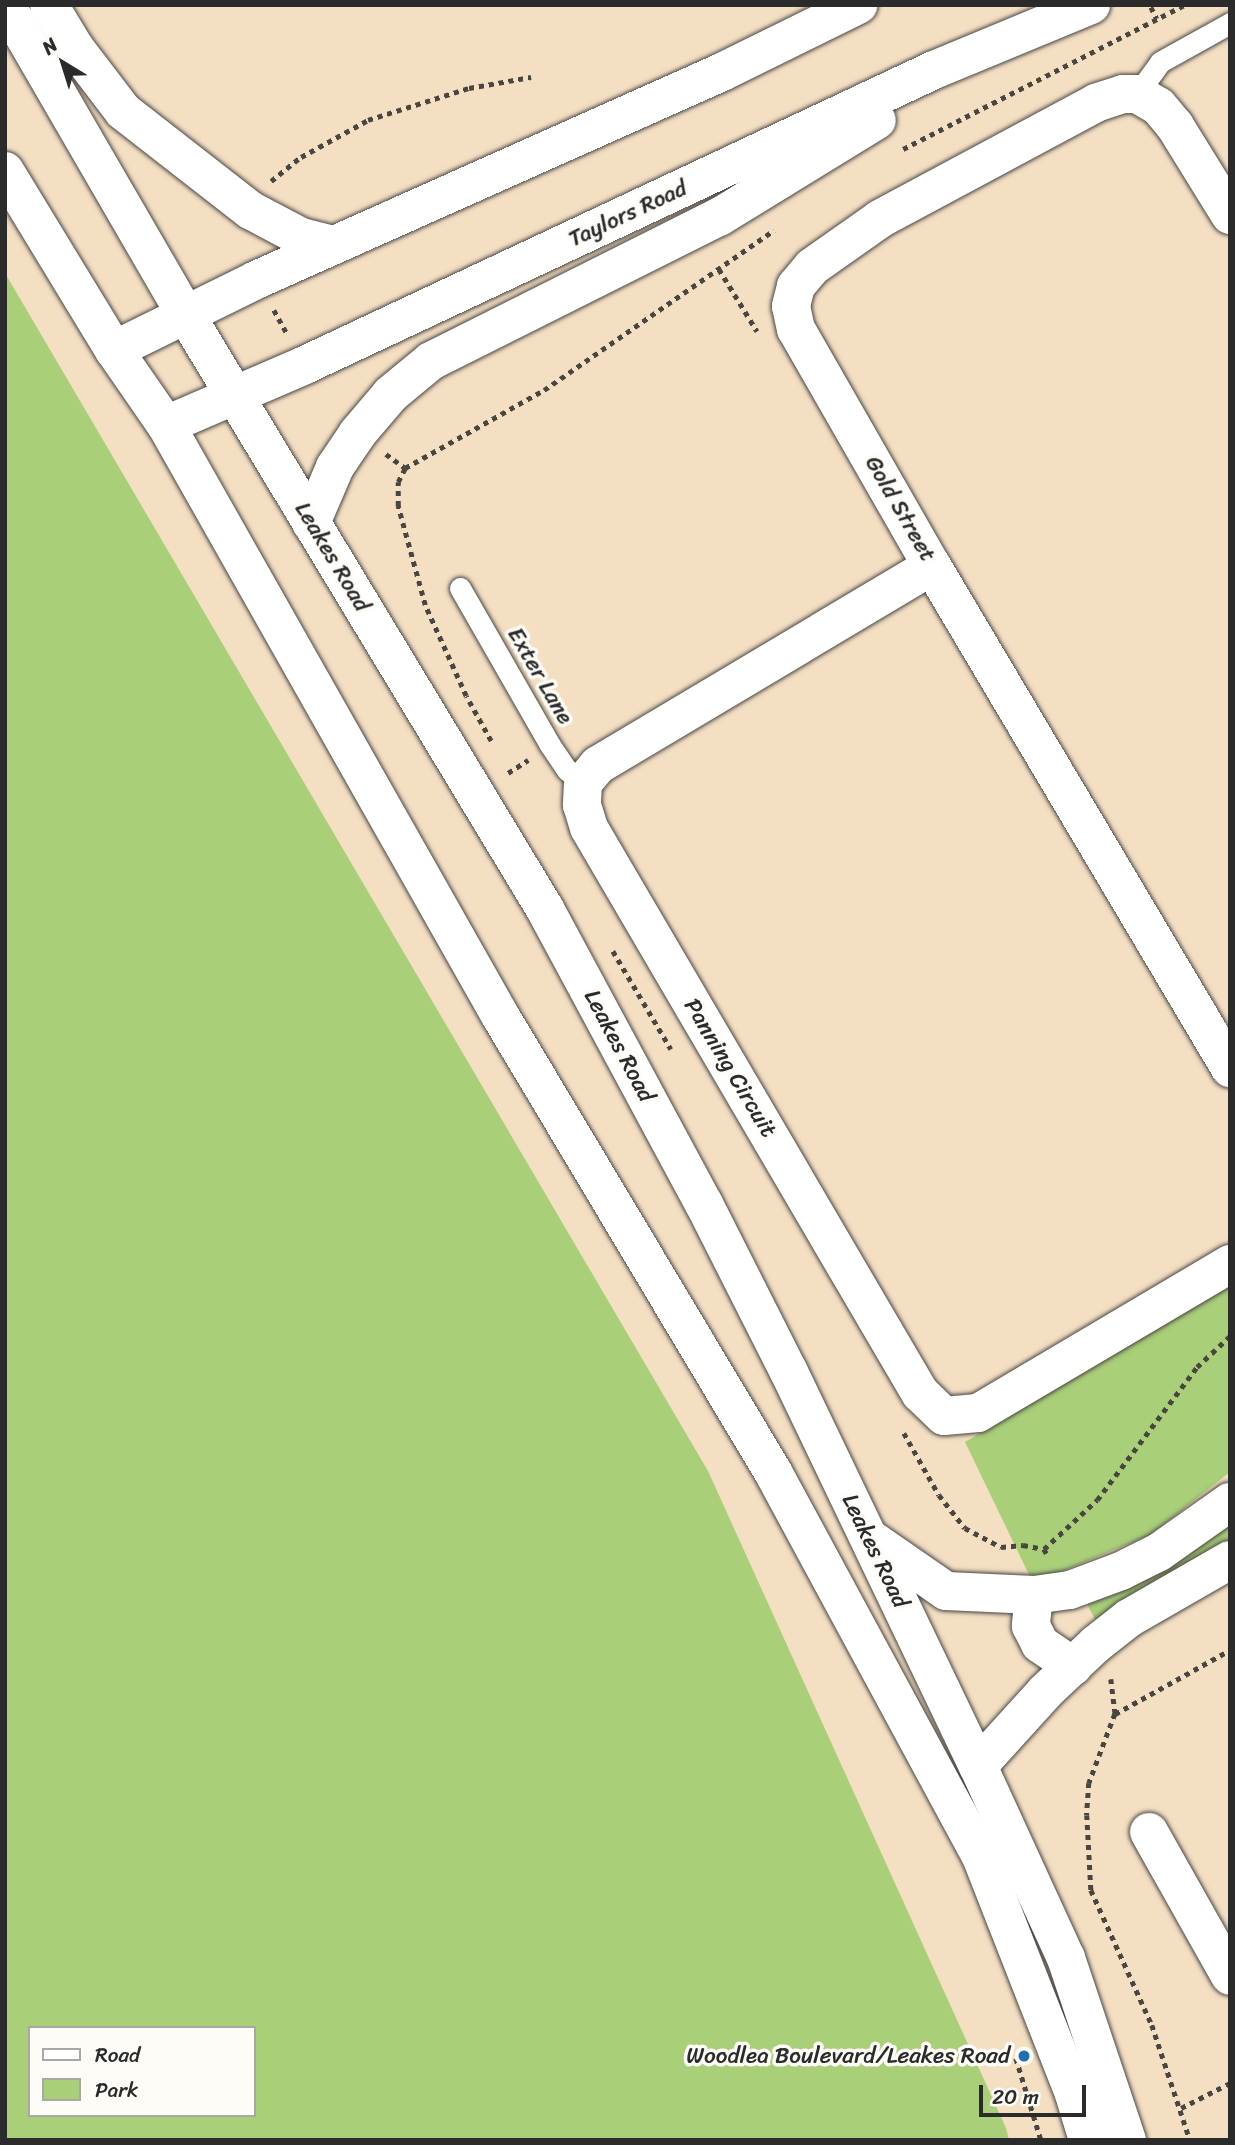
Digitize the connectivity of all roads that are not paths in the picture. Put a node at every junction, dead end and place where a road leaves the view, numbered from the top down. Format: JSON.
{"nodes":[{"id":1,"x":6,"y":5,"type":"edge"},
{"id":2,"x":49,"y":5,"type":"edge"},
{"id":3,"x":858,"y":5,"type":"edge"},
{"id":4,"x":1088,"y":7,"type":"edge"},
{"id":5,"x":1230,"y":23,"type":"edge"},
{"id":6,"x":1137,"y":94,"type":"junction"},
{"id":7,"x":5,"y":171,"type":"edge"},
{"id":8,"x":1230,"y":215,"type":"edge"},
{"id":9,"x":332,"y":245,"type":"junction"},
{"id":10,"x":186,"y":315,"type":"junction"},
{"id":11,"x":114,"y":350,"type":"junction"},
{"id":12,"x":236,"y":397,"type":"junction"},
{"id":13,"x":166,"y":425,"type":"junction"},
{"id":14,"x":311,"y":523,"type":"junction"},
{"id":15,"x":932,"y":566,"type":"junction"},
{"id":16,"x":460,"y":587,"type":"dead end"},
{"id":17,"x":583,"y":783,"type":"junction"},
{"id":18,"x":1230,"y":1068,"type":"edge"},
{"id":19,"x":1230,"y":1264,"type":"edge"},
{"id":20,"x":1230,"y":1502,"type":"edge"},
{"id":21,"x":869,"y":1538,"type":"junction"},
{"id":22,"x":1230,"y":1560,"type":"edge"},
{"id":23,"x":1034,"y":1595,"type":"junction"},
{"id":24,"x":1073,"y":1667,"type":"junction"},
{"id":25,"x":978,"y":1766,"type":"junction"},
{"id":26,"x":1149,"y":1832,"type":"dead end"},
{"id":27,"x":1230,"y":1976,"type":"edge"},
{"id":28,"x":1088,"y":2140,"type":"edge"},
{"id":29,"x":1127,"y":2140,"type":"edge"}],
"edges":[{"from":1,"to":10,"type":"street","name":"Leakes Road"},
{"from":2,"to":9,"type":"street"},
{"from":3,"to":9,"type":"street"},
{"from":4,"to":12,"type":"street","name":"Taylors Road"},
{"from":4,"to":14,"type":"street"},
{"from":5,"to":6,"type":"lane"},
{"from":6,"to":8,"type":"street"},
{"from":6,"to":15,"type":"street","name":"Gold Street"},
{"from":7,"to":11,"type":"street"},
{"from":9,"to":10,"type":"street"},
{"from":10,"to":11,"type":"street"},
{"from":10,"to":12,"type":"street","name":"Leakes Road"},
{"from":11,"to":13,"type":"street"},
{"from":12,"to":13,"type":"street","name":"Taylors Road"},
{"from":12,"to":14,"type":"street","name":"Leakes Road"},
{"from":13,"to":28,"type":"street"},
{"from":14,"to":21,"type":"street","name":"Leakes Road"},
{"from":15,"to":17,"type":"street"},
{"from":15,"to":18,"type":"street","name":"Gold Street"},
{"from":16,"to":17,"type":"lane","name":"Exter Lane"},
{"from":17,"to":19,"type":"street","name":"Panning Circuit"},
{"from":20,"to":23,"type":"street"},
{"from":21,"to":23,"type":"street"},
{"from":21,"to":25,"type":"street","name":"Leakes Road"},
{"from":22,"to":24,"type":"street"},
{"from":23,"to":24,"type":"street"},
{"from":24,"to":25,"type":"street"},
{"from":25,"to":29,"type":"street","name":"Leakes Road"},
{"from":26,"to":27,"type":"street"}]}
